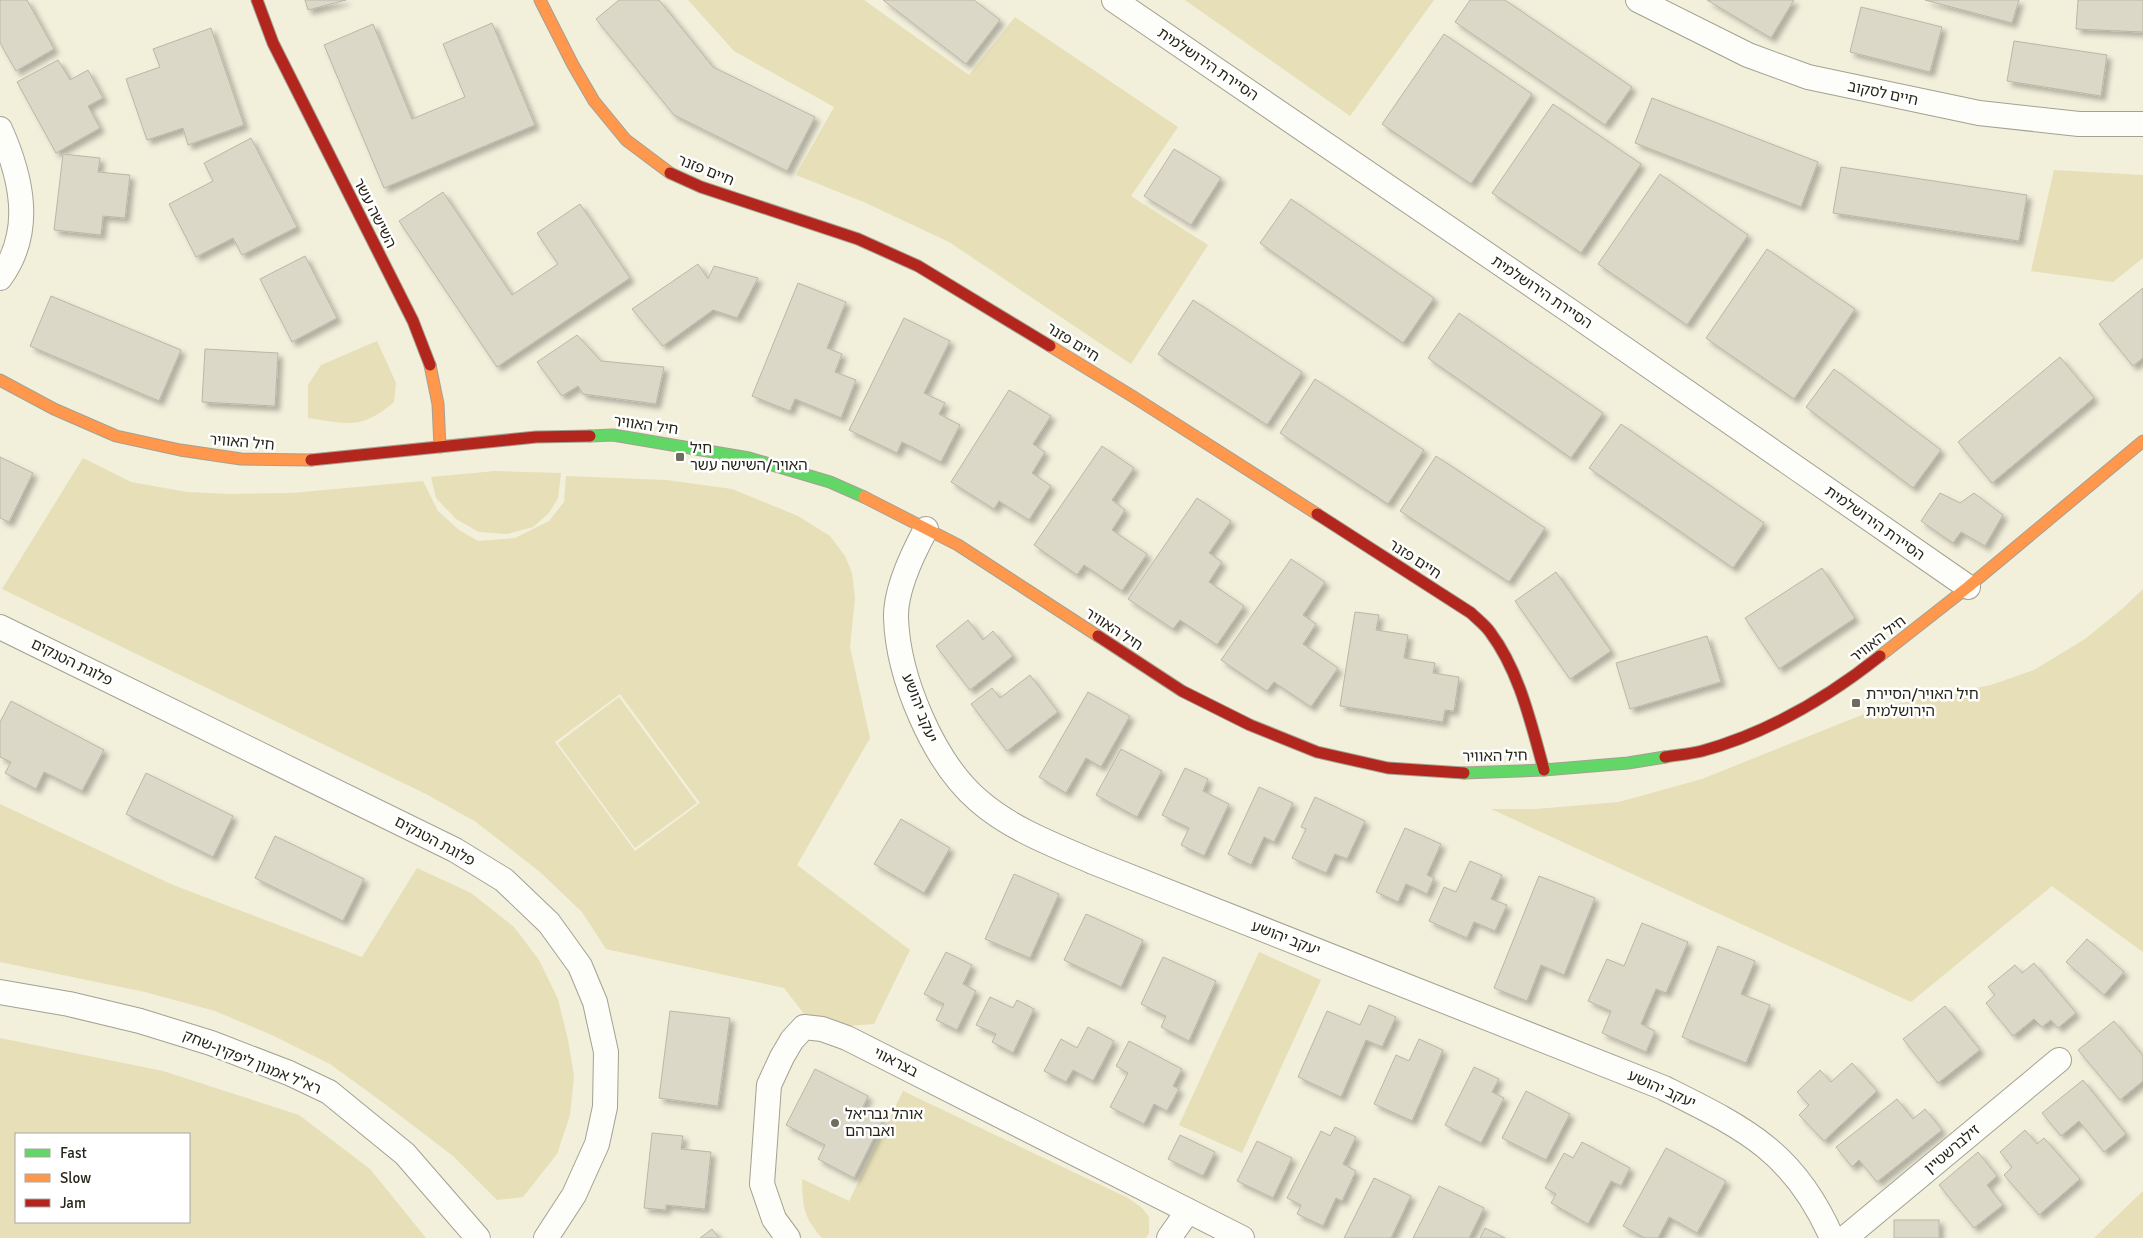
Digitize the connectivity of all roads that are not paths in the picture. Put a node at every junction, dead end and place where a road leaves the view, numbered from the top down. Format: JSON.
{"nodes":[{"id":1,"x":257,"y":0,"type":"edge"},
{"id":2,"x":540,"y":0,"type":"edge"},
{"id":3,"x":1114,"y":0,"type":"edge"},
{"id":4,"x":1638,"y":0,"type":"edge"},
{"id":5,"x":2143,"y":124,"type":"edge"},
{"id":6,"x":0,"y":129,"type":"edge"},
{"id":7,"x":0,"y":278,"type":"edge"},
{"id":8,"x":0,"y":380,"type":"edge"},
{"id":9,"x":2143,"y":441,"type":"edge"},
{"id":10,"x":440,"y":447,"type":"junction"},
{"id":11,"x":926,"y":529,"type":"junction"},
{"id":12,"x":1968,"y":587,"type":"junction"},
{"id":13,"x":0,"y":627,"type":"edge"},
{"id":14,"x":1544,"y":770,"type":"junction"},
{"id":15,"x":0,"y":992,"type":"edge"},
{"id":16,"x":2059,"y":1060,"type":"dead end"},
{"id":17,"x":1188,"y":1211,"type":"junction"},
{"id":18,"x":478,"y":1238,"type":"edge"},
{"id":19,"x":546,"y":1238,"type":"edge"},
{"id":20,"x":788,"y":1238,"type":"edge"},
{"id":21,"x":1169,"y":1238,"type":"edge"},
{"id":22,"x":1242,"y":1238,"type":"edge"},
{"id":23,"x":1832,"y":1238,"type":"edge"},
{"id":24,"x":1845,"y":1238,"type":"edge"}],
"edges":[{"from":1,"to":10,"type":"street","name":"השישה עשר"},
{"from":2,"to":14,"type":"street","name":"חיים פזנר"},
{"from":3,"to":12,"type":"street","name":"הסיירת הירושלמית"},
{"from":4,"to":5,"type":"street","name":"חיים לסקוב"},
{"from":6,"to":7,"type":"street"},
{"from":8,"to":10,"type":"street","name":"חיל האוויר"},
{"from":9,"to":12,"type":"street","name":"חיל האוויר"},
{"from":10,"to":11,"type":"street","name":"חיל האוויר"},
{"from":11,"to":14,"type":"street","name":"חיל האוויר"},
{"from":11,"to":23,"type":"street","name":"יעקב יהושע"},
{"from":12,"to":14,"type":"street","name":"חיל האוויר"},
{"from":13,"to":19,"type":"street","name":"פלוגת הטנקים"},
{"from":15,"to":18,"type":"street","name":"רא\"ל אמנון ליפקין-שחק"},
{"from":16,"to":24,"type":"street","name":"זילברשטיין"},
{"from":17,"to":20,"type":"street","name":"בצראווי"},
{"from":17,"to":21,"type":"street"},
{"from":17,"to":22,"type":"street","name":"בצראווי"}]}
